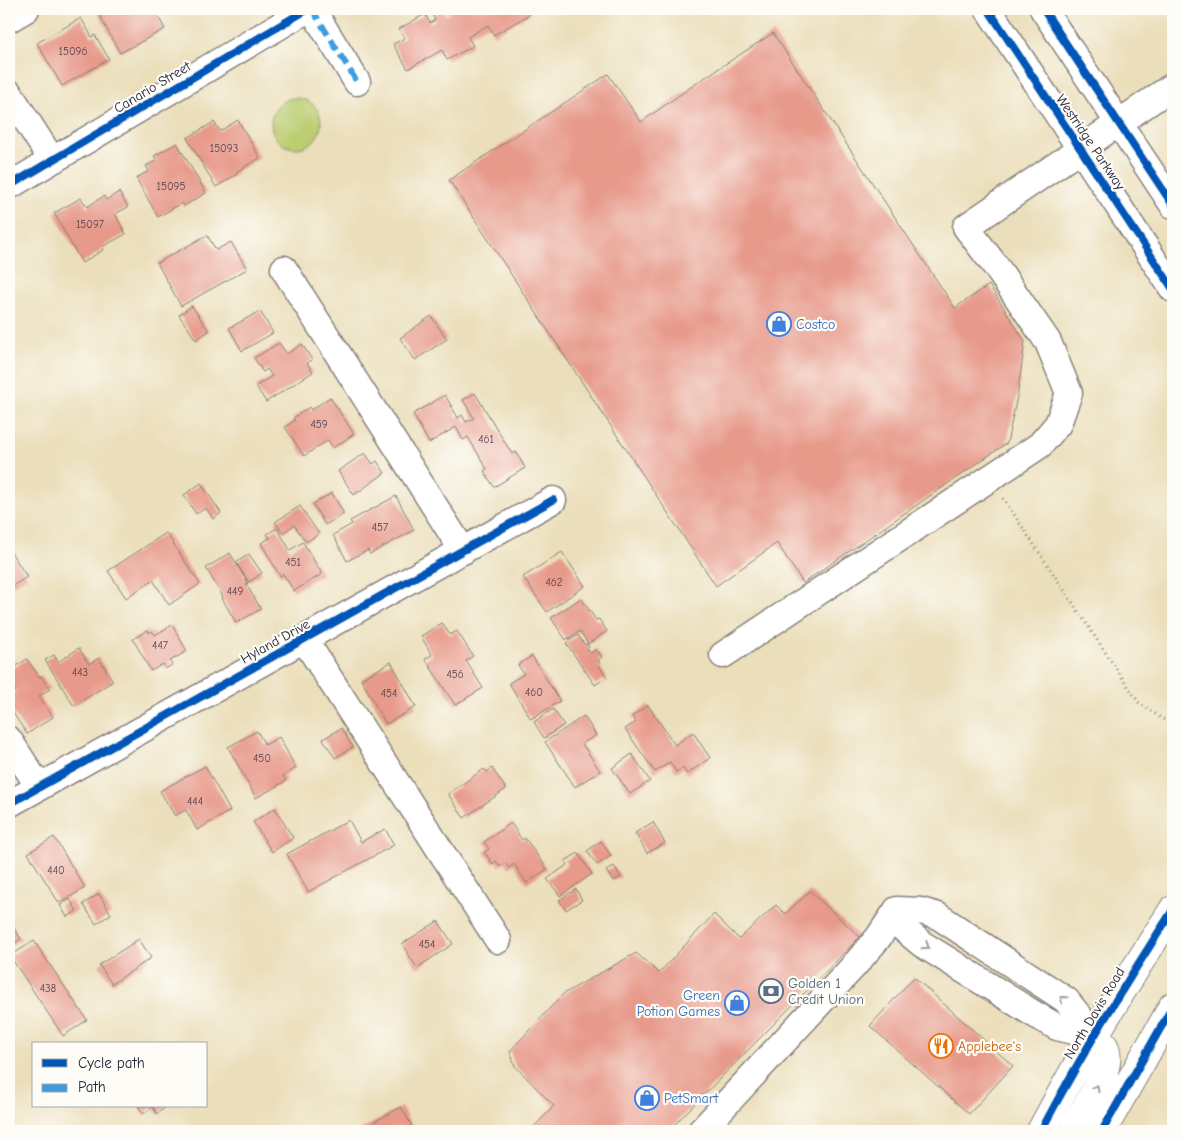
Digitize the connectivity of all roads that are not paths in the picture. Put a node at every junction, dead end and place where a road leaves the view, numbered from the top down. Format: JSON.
{"nodes":[{"id":1,"x":26,"y":9,"type":"edge"},
{"id":2,"x":310,"y":9,"type":"edge"},
{"id":3,"x":988,"y":9,"type":"edge"},
{"id":4,"x":1043,"y":9,"type":"edge"},
{"id":5,"x":9,"y":19,"type":"edge"},
{"id":6,"x":356,"y":82,"type":"dead end"},
{"id":7,"x":1173,"y":86,"type":"edge"},
{"id":8,"x":9,"y":93,"type":"edge"},
{"id":9,"x":1118,"y":123,"type":"junction"},
{"id":10,"x":1080,"y":148,"type":"junction"},
{"id":11,"x":52,"y":160,"type":"junction"},
{"id":12,"x":9,"y":186,"type":"edge"},
{"id":13,"x":1173,"y":206,"type":"edge"},
{"id":14,"x":284,"y":269,"type":"dead end"},
{"id":15,"x":1173,"y":289,"type":"edge"},
{"id":16,"x":553,"y":500,"type":"dead end"},
{"id":17,"x":463,"y":551,"type":"junction"},
{"id":18,"x":304,"y":639,"type":"junction"},
{"id":19,"x":723,"y":655,"type":"dead end"},
{"id":20,"x":9,"y":740,"type":"edge"},
{"id":21,"x":38,"y":787,"type":"junction"},
{"id":22,"x":9,"y":804,"type":"edge"},
{"id":23,"x":1173,"y":910,"type":"edge"},
{"id":24,"x":498,"y":940,"type":"dead end"},
{"id":25,"x":1173,"y":1006,"type":"edge"},
{"id":26,"x":1095,"y":1036,"type":"junction"},
{"id":27,"x":701,"y":1131,"type":"edge"},
{"id":28,"x":1042,"y":1131,"type":"edge"},
{"id":29,"x":1073,"y":1131,"type":"edge"},
{"id":30,"x":1102,"y":1131,"type":"edge"}],
"edges":[{"from":1,"to":5,"type":"street"},
{"from":2,"to":6,"type":"street"},
{"from":2,"to":11,"type":"street","name":"Canario Street"},
{"from":3,"to":10,"type":"street","name":"Westridge Parkway"},
{"from":4,"to":9,"type":"street"},
{"from":7,"to":9,"type":"street"},
{"from":8,"to":11,"type":"street"},
{"from":9,"to":10,"type":"street"},
{"from":9,"to":13,"type":"street"},
{"from":10,"to":15,"type":"street","name":"Westridge Parkway"},
{"from":10,"to":19,"type":"street"},
{"from":11,"to":12,"type":"street","name":"Canario Street"},
{"from":14,"to":17,"type":"street"},
{"from":16,"to":17,"type":"street","name":"Hyland Drive"},
{"from":17,"to":18,"type":"street","name":"Hyland Drive"},
{"from":18,"to":21,"type":"street","name":"Hyland Drive"},
{"from":18,"to":24,"type":"street"},
{"from":20,"to":21,"type":"street"},
{"from":21,"to":22,"type":"street","name":"Hyland Drive"},
{"from":23,"to":26,"type":"main road","name":"North Davis Road"},
{"from":25,"to":30,"type":"main road"},
{"from":26,"to":27,"type":"street"},
{"from":26,"to":28,"type":"main road","name":"North Davis Road"},
{"from":29,"to":26,"type":"main road","one_way":true}]}
